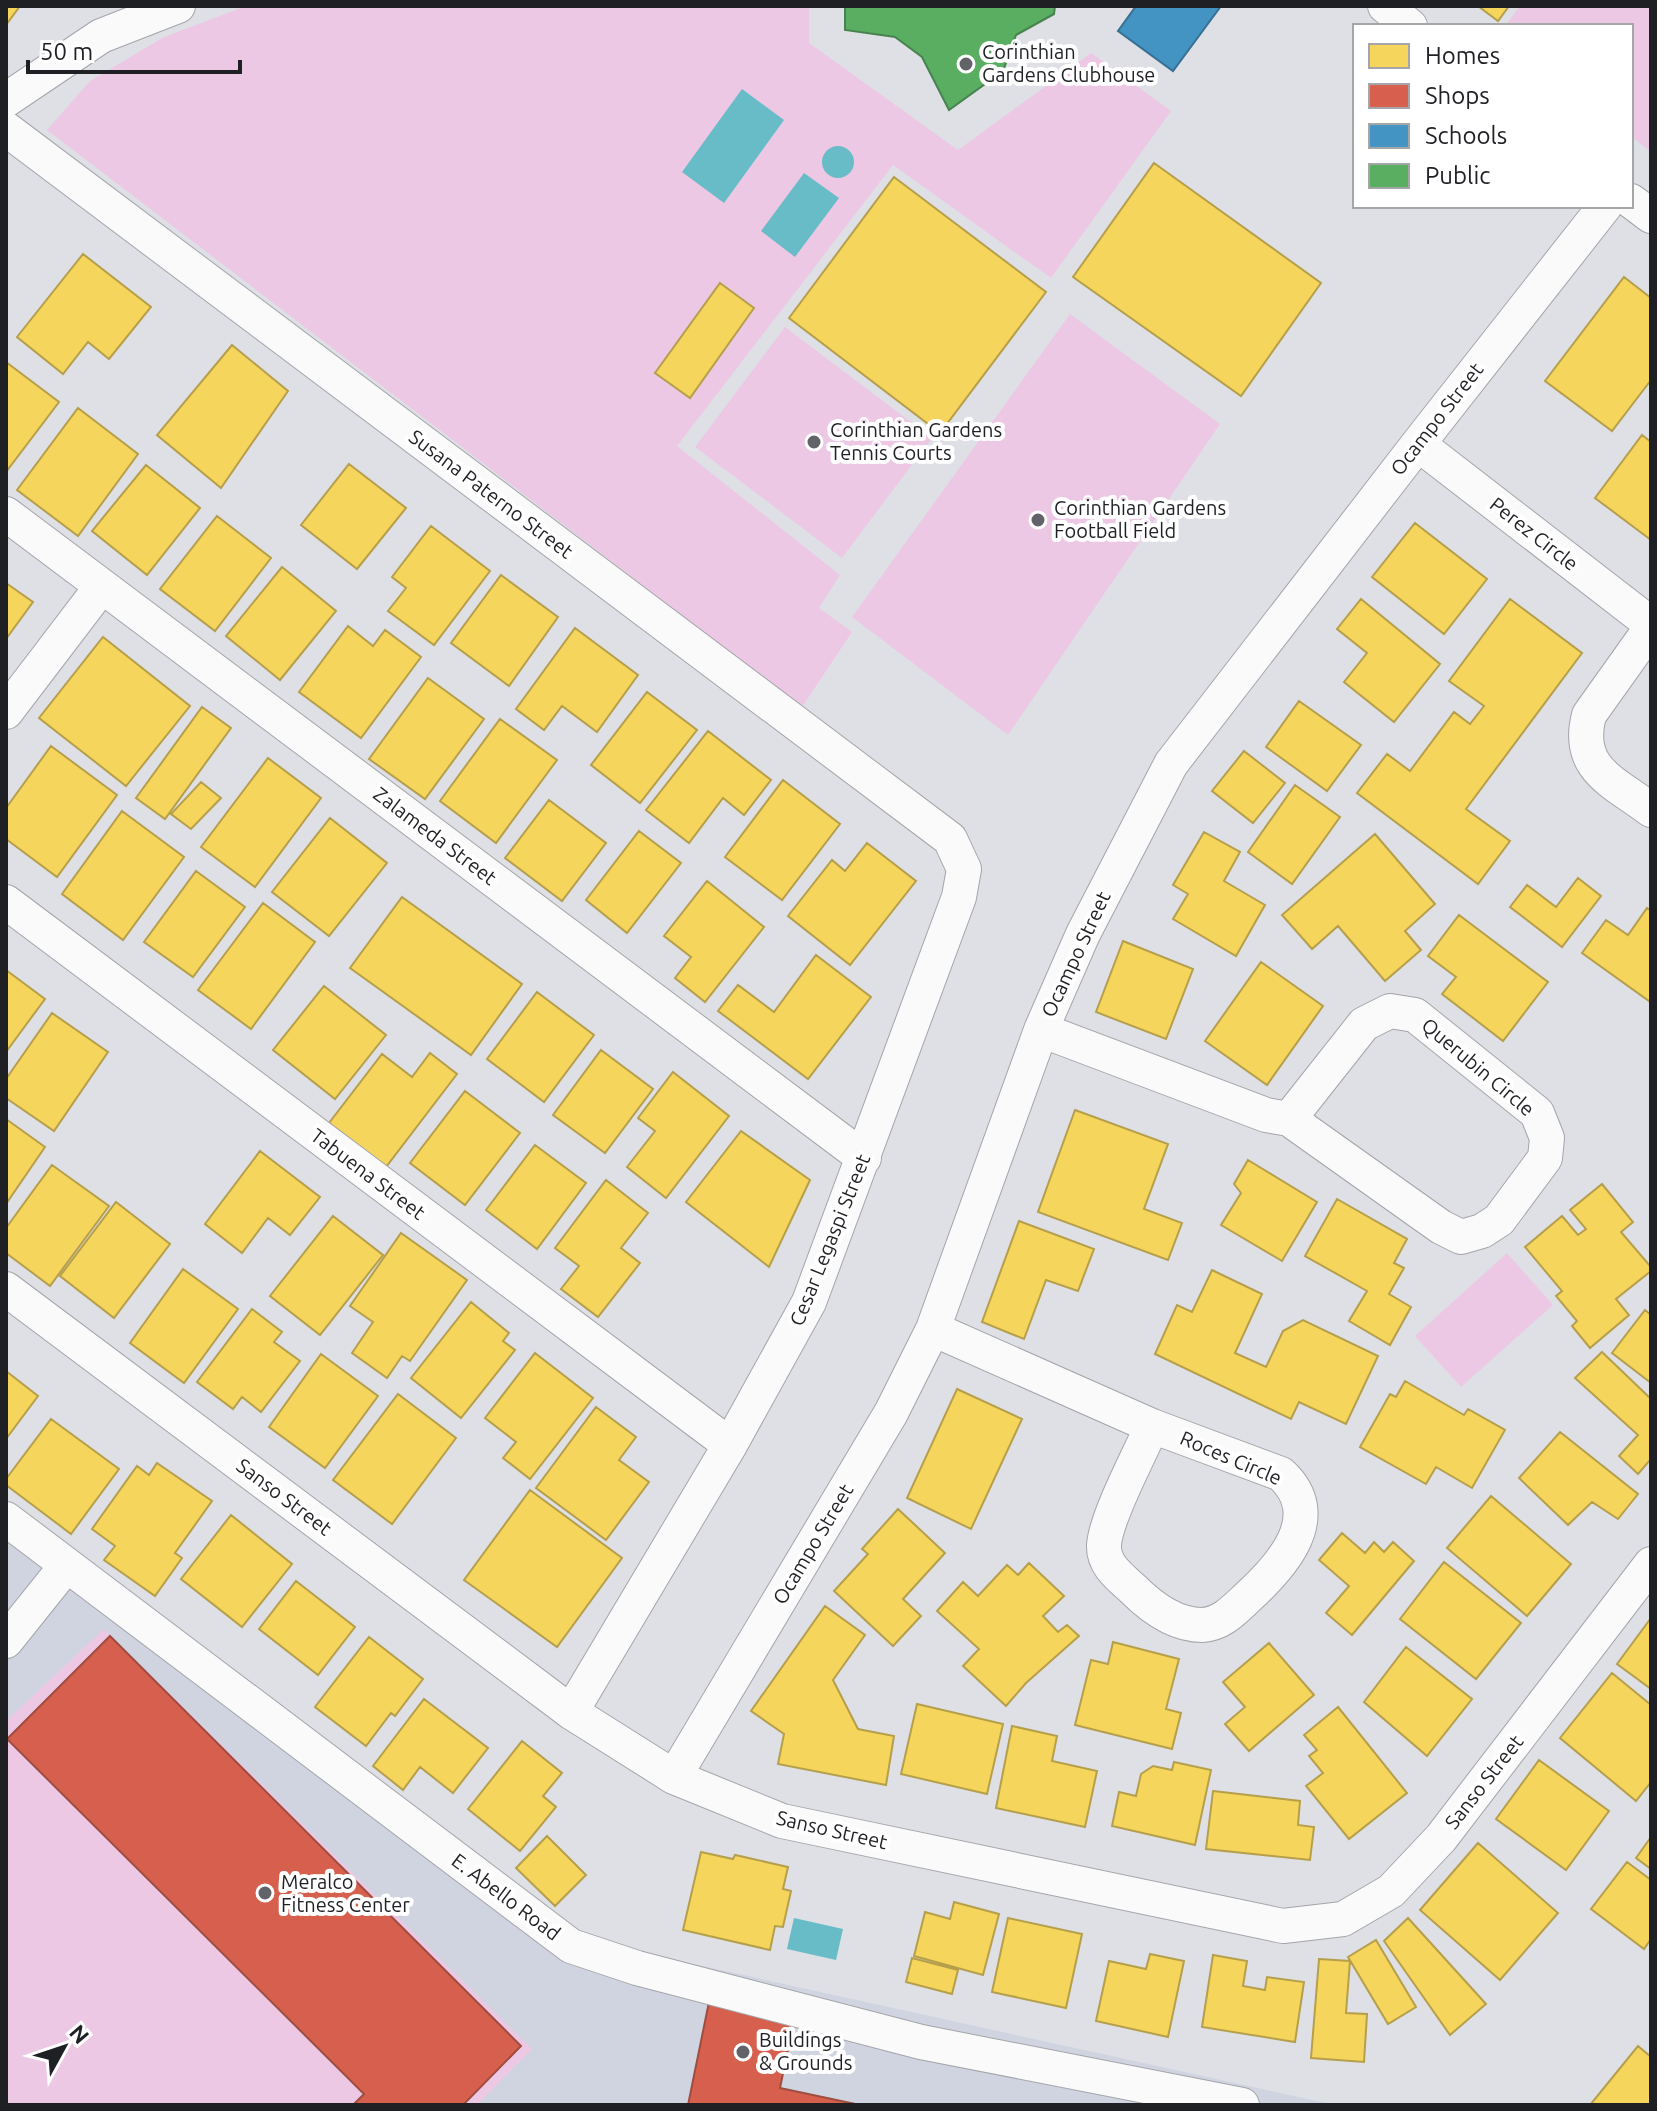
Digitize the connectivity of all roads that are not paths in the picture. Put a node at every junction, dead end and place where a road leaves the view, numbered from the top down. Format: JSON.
{"nodes":[{"id":1,"x":178,"y":6,"type":"edge"},
{"id":2,"x":1385,"y":6,"type":"edge"},
{"id":3,"x":1408,"y":24,"type":"edge"},
{"id":4,"x":6,"y":100,"type":"edge"},
{"id":5,"x":6,"y":129,"type":"edge"},
{"id":6,"x":1633,"y":202,"type":"edge"},
{"id":7,"x":1603,"y":208,"type":"edge"},
{"id":8,"x":1651,"y":216,"type":"edge"},
{"id":9,"x":1418,"y":444,"type":"junction"},
{"id":10,"x":6,"y":514,"type":"edge"},
{"id":11,"x":102,"y":586,"type":"junction"},
{"id":12,"x":1651,"y":626,"type":"edge"},
{"id":13,"x":6,"y":712,"type":"edge"},
{"id":14,"x":1651,"y":810,"type":"edge"},
{"id":15,"x":964,"y":869,"type":"joint"},
{"id":16,"x":6,"y":902,"type":"edge"},
{"id":17,"x":1041,"y":1030,"type":"junction"},
{"id":18,"x":1289,"y":1119,"type":"junction"},
{"id":19,"x":864,"y":1158,"type":"junction"},
{"id":20,"x":6,"y":1289,"type":"edge"},
{"id":21,"x":933,"y":1329,"type":"junction"},
{"id":22,"x":1152,"y":1426,"type":"junction"},
{"id":23,"x":730,"y":1445,"type":"junction"},
{"id":24,"x":6,"y":1519,"type":"edge"},
{"id":25,"x":1651,"y":1564,"type":"edge"},
{"id":26,"x":66,"y":1566,"type":"junction"},
{"id":27,"x":6,"y":1641,"type":"edge"},
{"id":28,"x":571,"y":1712,"type":"junction"},
{"id":29,"x":674,"y":1777,"type":"junction"},
{"id":30,"x":1242,"y":2105,"type":"edge"}],
"edges":[{"from":1,"to":4,"type":"street"},
{"from":2,"to":3,"type":"street"},
{"from":5,"to":15,"type":"street","name":"Susana Paterno Street"},
{"from":6,"to":8,"type":"street"},
{"from":7,"to":9,"type":"street","name":"Ocampo Street"},
{"from":9,"to":12,"type":"street","name":"Perez Circle"},
{"from":9,"to":17,"type":"street","name":"Ocampo Street"},
{"from":10,"to":11,"type":"street","name":"Zalameda Street"},
{"from":11,"to":13,"type":"street"},
{"from":11,"to":19,"type":"street","name":"Zalameda Street"},
{"from":12,"to":14,"type":"street","name":"Perez Circle"},
{"from":15,"to":19,"type":"street","name":"Cesar Legaspi Street"},
{"from":16,"to":23,"type":"street","name":"Tabuena Street"},
{"from":17,"to":18,"type":"street","name":"Querubin Circle"},
{"from":17,"to":21,"type":"street","name":"Ocampo Street"},
{"from":18,"to":18,"type":"street","name":"Querubin Circle"},
{"from":19,"to":23,"type":"street","name":"Cesar Legaspi Street"},
{"from":20,"to":28,"type":"street","name":"Sanso Street"},
{"from":21,"to":22,"type":"street","name":"Roces Circle"},
{"from":21,"to":29,"type":"street","name":"Ocampo Street"},
{"from":22,"to":22,"type":"street","name":"Roces Circle"},
{"from":23,"to":28,"type":"street","name":"Cesar Legaspi Street"},
{"from":24,"to":26,"type":"street","name":"E. Abello Road"},
{"from":25,"to":29,"type":"street","name":"Sanso Street"},
{"from":26,"to":27,"type":"street"},
{"from":26,"to":30,"type":"street","name":"E. Abello Road"},
{"from":28,"to":29,"type":"street","name":"Sanso Street"}]}
